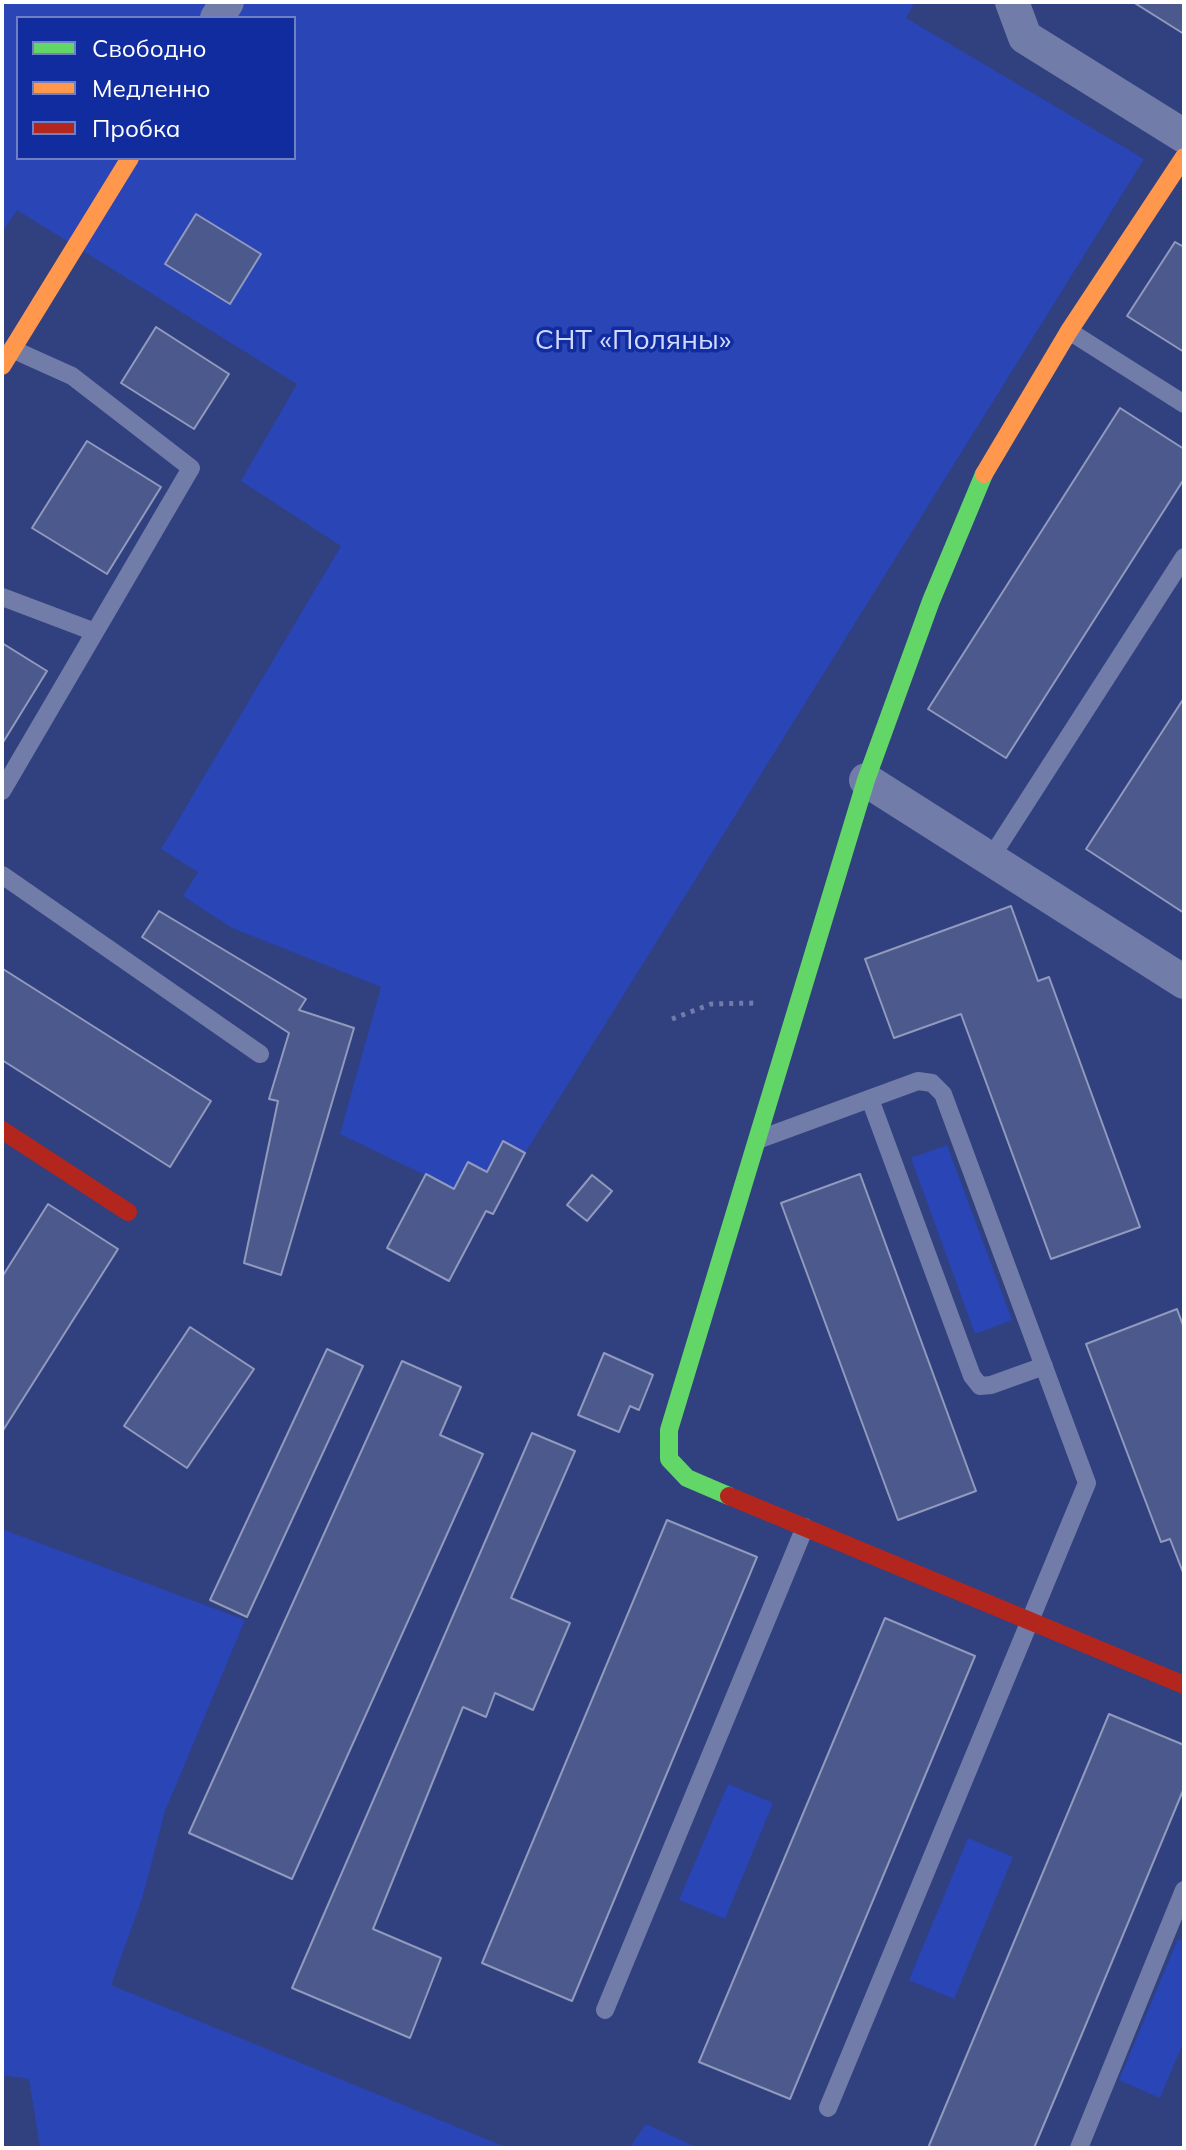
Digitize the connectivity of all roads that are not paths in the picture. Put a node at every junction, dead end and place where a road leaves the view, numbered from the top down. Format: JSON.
{"nodes":[{"id":1,"x":1012,"y":2,"type":"edge"},
{"id":2,"x":1184,"y":136,"type":"edge"},
{"id":3,"x":1184,"y":157,"type":"edge"},
{"id":4,"x":129,"y":160,"type":"edge"},
{"id":5,"x":1069,"y":331,"type":"junction"},
{"id":6,"x":12,"y":349,"type":"junction"},
{"id":7,"x":2,"y":366,"type":"edge"},
{"id":8,"x":1184,"y":404,"type":"edge"},
{"id":9,"x":1184,"y":557,"type":"edge"},
{"id":10,"x":2,"y":597,"type":"edge"},
{"id":11,"x":95,"y":632,"type":"junction"},
{"id":12,"x":866,"y":780,"type":"junction"},
{"id":13,"x":2,"y":791,"type":"edge"},
{"id":14,"x":990,"y":859,"type":"junction"},
{"id":15,"x":2,"y":875,"type":"edge"},
{"id":16,"x":1184,"y":982,"type":"edge"},
{"id":17,"x":260,"y":1054,"type":"dead end"},
{"id":18,"x":870,"y":1099,"type":"junction"},
{"id":19,"x":2,"y":1130,"type":"edge"},
{"id":20,"x":756,"y":1141,"type":"junction"},
{"id":21,"x":128,"y":1212,"type":"dead end"},
{"id":22,"x":1044,"y":1366,"type":"junction"},
{"id":23,"x":805,"y":1527,"type":"junction"},
{"id":24,"x":1031,"y":1621,"type":"junction"},
{"id":25,"x":1184,"y":1685,"type":"edge"},
{"id":26,"x":1184,"y":1890,"type":"edge"},
{"id":27,"x":605,"y":2010,"type":"dead end"},
{"id":28,"x":828,"y":2108,"type":"dead end"},
{"id":29,"x":1079,"y":2148,"type":"edge"}],
"edges":[{"from":1,"to":2,"type":"street"},
{"from":3,"to":5,"type":"street"},
{"from":4,"to":6,"type":"street"},
{"from":5,"to":8,"type":"lane"},
{"from":5,"to":12,"type":"street"},
{"from":6,"to":7,"type":"street"},
{"from":6,"to":11,"type":"lane"},
{"from":9,"to":14,"type":"lane"},
{"from":10,"to":11,"type":"lane"},
{"from":11,"to":13,"type":"lane"},
{"from":12,"to":14,"type":"street"},
{"from":12,"to":20,"type":"street"},
{"from":14,"to":16,"type":"street"},
{"from":15,"to":17,"type":"lane"},
{"from":18,"to":20,"type":"lane"},
{"from":18,"to":22,"type":"lane"},
{"from":18,"to":22,"type":"lane"},
{"from":19,"to":21,"type":"street"},
{"from":20,"to":23,"type":"street"},
{"from":22,"to":24,"type":"lane"},
{"from":23,"to":24,"type":"street"},
{"from":23,"to":27,"type":"lane"},
{"from":24,"to":25,"type":"street"},
{"from":24,"to":28,"type":"lane"},
{"from":26,"to":29,"type":"lane"}]}
